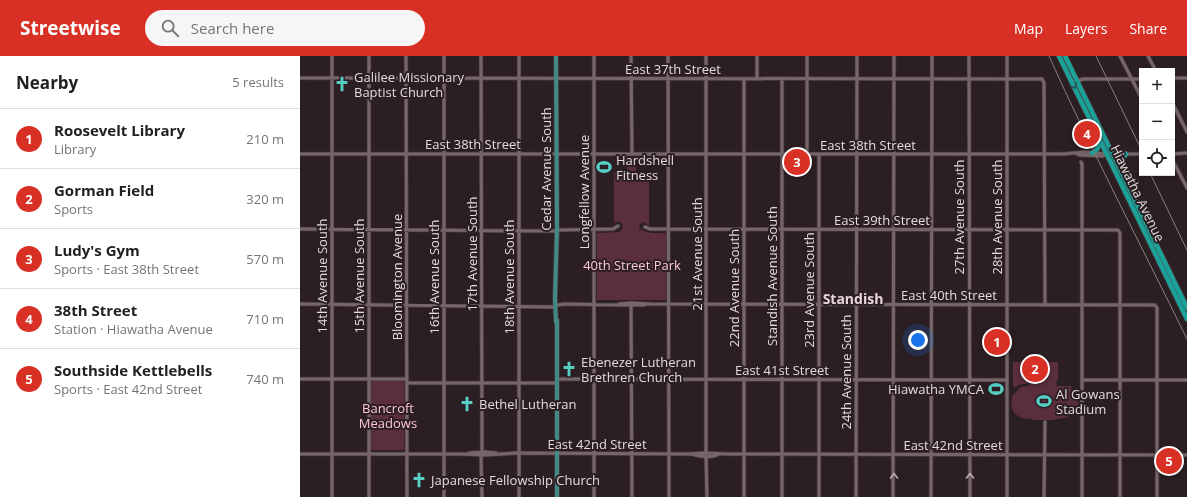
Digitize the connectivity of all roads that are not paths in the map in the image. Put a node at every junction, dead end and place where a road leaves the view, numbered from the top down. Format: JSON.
{"nodes":[{"id":1,"x":332,"y":56,"type":"edge"},
{"id":2,"x":369,"y":56,"type":"edge"},
{"id":3,"x":406,"y":56,"type":"edge"},
{"id":4,"x":444,"y":56,"type":"edge"},
{"id":5,"x":481,"y":56,"type":"edge"},
{"id":6,"x":519,"y":56,"type":"edge"},
{"id":7,"x":556,"y":56,"type":"edge"},
{"id":8,"x":594,"y":56,"type":"edge"},
{"id":9,"x":631,"y":56,"type":"edge"},
{"id":10,"x":668,"y":56,"type":"edge"},
{"id":11,"x":706,"y":56,"type":"edge"},
{"id":12,"x":756,"y":56,"type":"edge"},
{"id":13,"x":807,"y":56,"type":"edge"},
{"id":14,"x":857,"y":56,"type":"edge"},
{"id":15,"x":894,"y":56,"type":"edge"},
{"id":16,"x":932,"y":56,"type":"edge"},
{"id":17,"x":969,"y":56,"type":"edge"},
{"id":18,"x":1007,"y":56,"type":"edge"},
{"id":19,"x":1059,"y":56,"type":"edge"},
{"id":20,"x":1065,"y":56,"type":"edge"},
{"id":21,"x":1120,"y":56,"type":"edge"},
{"id":22,"x":1148,"y":56,"type":"edge"},
{"id":23,"x":1154,"y":68,"type":"edge"},
{"id":24,"x":300,"y":78,"type":"edge"},
{"id":25,"x":1139,"y":78,"type":"edge"},
{"id":26,"x":1175,"y":78,"type":"edge"},
{"id":27,"x":1187,"y":78,"type":"edge"},
{"id":28,"x":332,"y":79,"type":"junction"},
{"id":29,"x":369,"y":79,"type":"junction"},
{"id":30,"x":406,"y":79,"type":"junction"},
{"id":31,"x":444,"y":79,"type":"junction"},
{"id":32,"x":481,"y":79,"type":"junction"},
{"id":33,"x":519,"y":79,"type":"junction"},
{"id":34,"x":556,"y":79,"type":"junction"},
{"id":35,"x":594,"y":79,"type":"junction"},
{"id":36,"x":631,"y":79,"type":"junction"},
{"id":37,"x":669,"y":79,"type":"junction"},
{"id":38,"x":707,"y":79,"type":"junction"},
{"id":39,"x":744,"y":79,"type":"junction"},
{"id":40,"x":757,"y":79,"type":"junction"},
{"id":41,"x":782,"y":79,"type":"junction"},
{"id":42,"x":807,"y":79,"type":"junction"},
{"id":43,"x":857,"y":79,"type":"junction"},
{"id":44,"x":894,"y":79,"type":"junction"},
{"id":45,"x":932,"y":79,"type":"junction"},
{"id":46,"x":969,"y":79,"type":"junction"},
{"id":47,"x":1007,"y":79,"type":"junction"},
{"id":48,"x":1131,"y":79,"type":"junction"},
{"id":49,"x":1077,"y":81,"type":"junction"},
{"id":50,"x":1139,"y":94,"type":"edge"},
{"id":51,"x":1173,"y":104,"type":"edge"},
{"id":52,"x":1187,"y":132,"type":"edge"},
{"id":53,"x":1099,"y":139,"type":"junction"},
{"id":54,"x":1092,"y":152,"type":"junction"},
{"id":55,"x":1187,"y":153,"type":"edge"},
{"id":56,"x":300,"y":154,"type":"edge"},
{"id":57,"x":332,"y":154,"type":"junction"},
{"id":58,"x":370,"y":154,"type":"junction"},
{"id":59,"x":407,"y":154,"type":"junction"},
{"id":60,"x":444,"y":154,"type":"junction"},
{"id":61,"x":482,"y":154,"type":"junction"},
{"id":62,"x":519,"y":154,"type":"junction"},
{"id":63,"x":556,"y":154,"type":"junction"},
{"id":64,"x":594,"y":154,"type":"junction"},
{"id":65,"x":632,"y":154,"type":"junction"},
{"id":66,"x":669,"y":154,"type":"junction"},
{"id":67,"x":707,"y":154,"type":"junction"},
{"id":68,"x":744,"y":154,"type":"junction"},
{"id":69,"x":782,"y":154,"type":"junction"},
{"id":70,"x":895,"y":154,"type":"junction"},
{"id":71,"x":932,"y":154,"type":"junction"},
{"id":72,"x":969,"y":154,"type":"junction"},
{"id":73,"x":1007,"y":154,"type":"junction"},
{"id":74,"x":1045,"y":154,"type":"junction"},
{"id":75,"x":1077,"y":154,"type":"junction"},
{"id":76,"x":1106,"y":154,"type":"junction"},
{"id":77,"x":1113,"y":154,"type":"junction"},
{"id":78,"x":1126,"y":154,"type":"junction"},
{"id":79,"x":1139,"y":154,"type":"edge"},
{"id":80,"x":1175,"y":154,"type":"edge"},
{"id":81,"x":807,"y":155,"type":"junction"},
{"id":82,"x":820,"y":155,"type":"junction"},
{"id":83,"x":857,"y":155,"type":"junction"},
{"id":84,"x":1081,"y":162,"type":"dead end"},
{"id":85,"x":1175,"y":165,"type":"edge"},
{"id":86,"x":1120,"y":169,"type":"junction"},
{"id":87,"x":1187,"y":188,"type":"edge"},
{"id":88,"x":618,"y":226,"type":"dead end"},
{"id":89,"x":645,"y":227,"type":"dead end"},
{"id":90,"x":300,"y":229,"type":"edge"},
{"id":91,"x":332,"y":229,"type":"junction"},
{"id":92,"x":369,"y":229,"type":"junction"},
{"id":93,"x":594,"y":229,"type":"junction"},
{"id":94,"x":669,"y":229,"type":"junction"},
{"id":95,"x":707,"y":229,"type":"junction"},
{"id":96,"x":744,"y":229,"type":"junction"},
{"id":97,"x":407,"y":230,"type":"junction"},
{"id":98,"x":444,"y":230,"type":"junction"},
{"id":99,"x":482,"y":230,"type":"junction"},
{"id":100,"x":556,"y":230,"type":"junction"},
{"id":101,"x":782,"y":230,"type":"junction"},
{"id":102,"x":820,"y":230,"type":"junction"},
{"id":103,"x":857,"y":230,"type":"junction"},
{"id":104,"x":894,"y":230,"type":"junction"},
{"id":105,"x":932,"y":230,"type":"junction"},
{"id":106,"x":970,"y":230,"type":"junction"},
{"id":107,"x":1007,"y":230,"type":"junction"},
{"id":108,"x":1045,"y":230,"type":"junction"},
{"id":109,"x":1082,"y":230,"type":"junction"},
{"id":110,"x":519,"y":231,"type":"junction"},
{"id":111,"x":300,"y":304,"type":"edge"},
{"id":112,"x":332,"y":304,"type":"junction"},
{"id":113,"x":369,"y":304,"type":"junction"},
{"id":114,"x":594,"y":304,"type":"junction"},
{"id":115,"x":631,"y":304,"type":"junction"},
{"id":116,"x":669,"y":304,"type":"junction"},
{"id":117,"x":707,"y":304,"type":"junction"},
{"id":118,"x":744,"y":304,"type":"junction"},
{"id":119,"x":782,"y":304,"type":"junction"},
{"id":120,"x":856,"y":304,"type":"junction"},
{"id":121,"x":894,"y":304,"type":"junction"},
{"id":122,"x":1045,"y":304,"type":"junction"},
{"id":123,"x":407,"y":305,"type":"junction"},
{"id":124,"x":819,"y":305,"type":"junction"},
{"id":125,"x":932,"y":305,"type":"junction"},
{"id":126,"x":970,"y":305,"type":"junction"},
{"id":127,"x":1007,"y":305,"type":"junction"},
{"id":128,"x":1082,"y":305,"type":"junction"},
{"id":129,"x":1120,"y":305,"type":"junction"},
{"id":130,"x":444,"y":306,"type":"junction"},
{"id":131,"x":482,"y":306,"type":"junction"},
{"id":132,"x":556,"y":306,"type":"junction"},
{"id":133,"x":519,"y":307,"type":"junction"},
{"id":134,"x":1187,"y":308,"type":"edge"},
{"id":135,"x":1187,"y":319,"type":"edge"},
{"id":136,"x":300,"y":379,"type":"edge"},
{"id":137,"x":332,"y":379,"type":"junction"},
{"id":138,"x":370,"y":379,"type":"junction"},
{"id":139,"x":594,"y":379,"type":"junction"},
{"id":140,"x":632,"y":379,"type":"junction"},
{"id":141,"x":669,"y":379,"type":"junction"},
{"id":142,"x":707,"y":379,"type":"junction"},
{"id":143,"x":744,"y":380,"type":"junction"},
{"id":144,"x":782,"y":380,"type":"junction"},
{"id":145,"x":819,"y":380,"type":"junction"},
{"id":146,"x":856,"y":380,"type":"junction"},
{"id":147,"x":894,"y":380,"type":"junction"},
{"id":148,"x":932,"y":380,"type":"junction"},
{"id":149,"x":969,"y":380,"type":"junction"},
{"id":150,"x":1007,"y":380,"type":"junction"},
{"id":151,"x":1082,"y":380,"type":"junction"},
{"id":152,"x":1120,"y":380,"type":"junction"},
{"id":153,"x":1158,"y":380,"type":"junction"},
{"id":154,"x":1187,"y":380,"type":"edge"},
{"id":155,"x":407,"y":381,"type":"junction"},
{"id":156,"x":557,"y":381,"type":"junction"},
{"id":157,"x":444,"y":383,"type":"junction"},
{"id":158,"x":482,"y":383,"type":"junction"},
{"id":159,"x":519,"y":383,"type":"junction"},
{"id":160,"x":1045,"y":422,"type":"dead end"},
{"id":161,"x":482,"y":453,"type":"junction"},
{"id":162,"x":520,"y":453,"type":"junction"},
{"id":163,"x":300,"y":454,"type":"edge"},
{"id":164,"x":332,"y":454,"type":"junction"},
{"id":165,"x":369,"y":454,"type":"junction"},
{"id":166,"x":407,"y":454,"type":"junction"},
{"id":167,"x":444,"y":454,"type":"junction"},
{"id":168,"x":557,"y":454,"type":"junction"},
{"id":169,"x":594,"y":454,"type":"junction"},
{"id":170,"x":632,"y":454,"type":"junction"},
{"id":171,"x":669,"y":454,"type":"junction"},
{"id":172,"x":706,"y":454,"type":"junction"},
{"id":173,"x":744,"y":454,"type":"junction"},
{"id":174,"x":782,"y":454,"type":"junction"},
{"id":175,"x":819,"y":455,"type":"junction"},
{"id":176,"x":856,"y":455,"type":"junction"},
{"id":177,"x":894,"y":455,"type":"junction"},
{"id":178,"x":932,"y":455,"type":"junction"},
{"id":179,"x":970,"y":455,"type":"junction"},
{"id":180,"x":1007,"y":455,"type":"junction"},
{"id":181,"x":1045,"y":455,"type":"junction"},
{"id":182,"x":1082,"y":455,"type":"junction"},
{"id":183,"x":1120,"y":456,"type":"junction"},
{"id":184,"x":1158,"y":456,"type":"junction"},
{"id":185,"x":1187,"y":456,"type":"edge"},
{"id":186,"x":332,"y":497,"type":"edge"},
{"id":187,"x":369,"y":497,"type":"edge"},
{"id":188,"x":407,"y":497,"type":"edge"},
{"id":189,"x":444,"y":497,"type":"edge"},
{"id":190,"x":482,"y":497,"type":"edge"},
{"id":191,"x":519,"y":497,"type":"edge"},
{"id":192,"x":557,"y":497,"type":"edge"},
{"id":193,"x":594,"y":497,"type":"edge"},
{"id":194,"x":632,"y":497,"type":"edge"},
{"id":195,"x":669,"y":497,"type":"edge"},
{"id":196,"x":707,"y":497,"type":"edge"},
{"id":197,"x":744,"y":497,"type":"edge"},
{"id":198,"x":782,"y":497,"type":"edge"},
{"id":199,"x":819,"y":497,"type":"edge"},
{"id":200,"x":856,"y":497,"type":"edge"},
{"id":201,"x":893,"y":497,"type":"edge"},
{"id":202,"x":931,"y":497,"type":"edge"},
{"id":203,"x":970,"y":497,"type":"edge"},
{"id":204,"x":1007,"y":497,"type":"edge"},
{"id":205,"x":1044,"y":497,"type":"edge"},
{"id":206,"x":1082,"y":497,"type":"edge"},
{"id":207,"x":1120,"y":497,"type":"edge"},
{"id":208,"x":1157,"y":497,"type":"edge"}],
"edges":[{"from":1,"to":28,"type":"street","name":"14th Avenue South"},
{"from":2,"to":29,"type":"street","name":"15th Avenue South"},
{"from":3,"to":30,"type":"street","name":"Bloomington Avenue"},
{"from":4,"to":31,"type":"street","name":"16th Avenue South"},
{"from":5,"to":32,"type":"street","name":"17th Avenue South"},
{"from":6,"to":33,"type":"street","name":"18th Avenue South"},
{"from":7,"to":34,"type":"main road","name":"Cedar Avenue South"},
{"from":8,"to":35,"type":"street","name":"Longfellow Avenue"},
{"from":9,"to":36,"type":"street"},
{"from":10,"to":37,"type":"street"},
{"from":11,"to":38,"type":"street","name":"21st Avenue South"},
{"from":12,"to":40,"type":"street"},
{"from":13,"to":42,"type":"street"},
{"from":14,"to":43,"type":"street","name":"24th Avenue South"},
{"from":15,"to":44,"type":"street"},
{"from":16,"to":45,"type":"street"},
{"from":17,"to":46,"type":"street","name":"27th Avenue South"},
{"from":18,"to":47,"type":"street","name":"28th Avenue South"},
{"from":19,"to":53,"type":"highway","name":"Hiawatha Avenue","one_way":true},
{"from":20,"to":49,"type":"highway","name":"Hiawatha Avenue"},
{"from":21,"to":48,"type":"street"},
{"from":22,"to":23,"type":"street"},
{"from":24,"to":28,"type":"street","name":"East 37th Street"},
{"from":25,"to":48,"type":"street"},
{"from":26,"to":27,"type":"street"},
{"from":28,"to":29,"type":"street","name":"East 37th Street"},
{"from":28,"to":57,"type":"street","name":"14th Avenue South"},
{"from":29,"to":30,"type":"street","name":"East 37th Street"},
{"from":29,"to":58,"type":"street","name":"15th Avenue South"},
{"from":30,"to":31,"type":"street","name":"East 37th Street"},
{"from":30,"to":59,"type":"street","name":"Bloomington Avenue"},
{"from":31,"to":32,"type":"street","name":"East 37th Street"},
{"from":31,"to":60,"type":"street","name":"16th Avenue South"},
{"from":32,"to":33,"type":"street","name":"East 37th Street"},
{"from":32,"to":61,"type":"street","name":"17th Avenue South"},
{"from":33,"to":34,"type":"street","name":"East 37th Street"},
{"from":33,"to":62,"type":"street","name":"18th Avenue South"},
{"from":34,"to":35,"type":"street","name":"East 37th Street"},
{"from":34,"to":63,"type":"main road","name":"Cedar Avenue South"},
{"from":35,"to":36,"type":"street","name":"East 37th Street"},
{"from":35,"to":64,"type":"street","name":"Longfellow Avenue"},
{"from":36,"to":37,"type":"street","name":"East 37th Street"},
{"from":36,"to":65,"type":"street"},
{"from":37,"to":38,"type":"street","name":"East 37th Street"},
{"from":37,"to":66,"type":"street"},
{"from":38,"to":39,"type":"street","name":"East 37th Street"},
{"from":38,"to":67,"type":"street","name":"21st Avenue South"},
{"from":39,"to":40,"type":"street","name":"East 37th Street"},
{"from":39,"to":68,"type":"street","name":"22nd Avenue South"},
{"from":40,"to":41,"type":"street","name":"East 37th Street"},
{"from":41,"to":42,"type":"street","name":"East 37th Street"},
{"from":41,"to":69,"type":"street","name":"Standish Avenue South"},
{"from":42,"to":43,"type":"street","name":"East 37th Street"},
{"from":42,"to":81,"type":"street"},
{"from":43,"to":44,"type":"street","name":"East 37th Street"},
{"from":43,"to":83,"type":"street","name":"24th Avenue South"},
{"from":44,"to":45,"type":"street","name":"East 37th Street"},
{"from":44,"to":70,"type":"street"},
{"from":45,"to":46,"type":"street","name":"East 37th Street"},
{"from":45,"to":71,"type":"street"},
{"from":46,"to":47,"type":"street","name":"East 37th Street"},
{"from":46,"to":72,"type":"street","name":"27th Avenue South"},
{"from":47,"to":73,"type":"street","name":"28th Avenue South"},
{"from":47,"to":74,"type":"street","name":"East 37th Street"},
{"from":48,"to":49,"type":"street"},
{"from":48,"to":50,"type":"street"},
{"from":49,"to":77,"type":"highway","name":"Hiawatha Avenue"},
{"from":51,"to":52,"type":"street"},
{"from":53,"to":54,"type":"highway"},
{"from":53,"to":76,"type":"highway","name":"Hiawatha Avenue"},
{"from":54,"to":75,"type":"street","name":"East 38th Street"},
{"from":54,"to":76,"type":"street","name":"East 38th Street"},
{"from":55,"to":80,"type":"street"},
{"from":56,"to":57,"type":"street","name":"East 38th Street"},
{"from":57,"to":58,"type":"street","name":"East 38th Street"},
{"from":57,"to":91,"type":"street","name":"14th Avenue South"},
{"from":58,"to":59,"type":"street","name":"East 38th Street"},
{"from":58,"to":92,"type":"street","name":"15th Avenue South"},
{"from":59,"to":60,"type":"street","name":"East 38th Street"},
{"from":59,"to":97,"type":"street","name":"Bloomington Avenue"},
{"from":60,"to":61,"type":"street","name":"East 38th Street"},
{"from":60,"to":98,"type":"street","name":"16th Avenue South"},
{"from":61,"to":62,"type":"street","name":"East 38th Street"},
{"from":61,"to":99,"type":"street","name":"17th Avenue South"},
{"from":62,"to":63,"type":"street","name":"East 38th Street"},
{"from":62,"to":110,"type":"street","name":"18th Avenue South"},
{"from":63,"to":64,"type":"street","name":"East 38th Street"},
{"from":63,"to":100,"type":"main road","name":"Cedar Avenue South"},
{"from":64,"to":65,"type":"street","name":"East 38th Street"},
{"from":64,"to":93,"type":"street","name":"Longfellow Avenue"},
{"from":65,"to":66,"type":"street","name":"East 38th Street"},
{"from":66,"to":67,"type":"street","name":"East 38th Street"},
{"from":66,"to":94,"type":"street"},
{"from":67,"to":68,"type":"street","name":"East 38th Street"},
{"from":67,"to":95,"type":"street","name":"21st Avenue South"},
{"from":68,"to":69,"type":"street","name":"East 38th Street"},
{"from":68,"to":96,"type":"street","name":"22nd Avenue South"},
{"from":69,"to":81,"type":"street","name":"East 38th Street"},
{"from":69,"to":101,"type":"street","name":"Standish Avenue South"},
{"from":70,"to":71,"type":"street","name":"East 38th Street"},
{"from":70,"to":83,"type":"street","name":"East 38th Street"},
{"from":70,"to":104,"type":"street"},
{"from":71,"to":72,"type":"street","name":"East 38th Street"},
{"from":71,"to":105,"type":"street"},
{"from":72,"to":73,"type":"street","name":"East 38th Street"},
{"from":72,"to":106,"type":"street","name":"27th Avenue South"},
{"from":73,"to":74,"type":"street","name":"East 38th Street"},
{"from":73,"to":107,"type":"street","name":"28th Avenue South"},
{"from":74,"to":75,"type":"street","name":"East 38th Street"},
{"from":74,"to":108,"type":"street"},
{"from":75,"to":76,"type":"street","name":"East 38th Street"},
{"from":76,"to":77,"type":"street","name":"East 38th Street"},
{"from":76,"to":135,"type":"highway","name":"Hiawatha Avenue"},
{"from":77,"to":78,"type":"street","name":"East 38th Street"},
{"from":77,"to":86,"type":"highway","name":"Hiawatha Avenue"},
{"from":78,"to":79,"type":"street","name":"East 38th Street"},
{"from":78,"to":86,"type":"highway"},
{"from":81,"to":82,"type":"street","name":"East 38th Street"},
{"from":82,"to":83,"type":"street","name":"East 38th Street"},
{"from":82,"to":102,"type":"street","name":"23rd Avenue South"},
{"from":83,"to":103,"type":"street","name":"24th Avenue South"},
{"from":84,"to":109,"type":"street"},
{"from":85,"to":87,"type":"street"},
{"from":86,"to":134,"type":"highway","name":"Hiawatha Avenue"},
{"from":88,"to":93,"type":"street"},
{"from":89,"to":94,"type":"street","name":"East 39th Street"},
{"from":90,"to":91,"type":"street"},
{"from":91,"to":92,"type":"street"},
{"from":91,"to":112,"type":"street","name":"14th Avenue South"},
{"from":92,"to":97,"type":"street"},
{"from":92,"to":113,"type":"street","name":"15th Avenue South"},
{"from":93,"to":100,"type":"street"},
{"from":93,"to":114,"type":"street","name":"Longfellow Avenue"},
{"from":94,"to":95,"type":"street","name":"East 39th Street"},
{"from":94,"to":116,"type":"street"},
{"from":95,"to":96,"type":"street","name":"East 39th Street"},
{"from":95,"to":117,"type":"street","name":"21st Avenue South"},
{"from":96,"to":101,"type":"street","name":"East 39th Street"},
{"from":96,"to":118,"type":"street","name":"22nd Avenue South"},
{"from":97,"to":98,"type":"street"},
{"from":97,"to":123,"type":"street","name":"Bloomington Avenue"},
{"from":98,"to":99,"type":"street"},
{"from":98,"to":130,"type":"street","name":"16th Avenue South"},
{"from":99,"to":110,"type":"street"},
{"from":99,"to":131,"type":"street","name":"17th Avenue South"},
{"from":100,"to":110,"type":"street"},
{"from":100,"to":132,"type":"main road","name":"Cedar Avenue South"},
{"from":101,"to":102,"type":"street","name":"East 39th Street"},
{"from":101,"to":119,"type":"street","name":"Standish Avenue South"},
{"from":102,"to":103,"type":"street","name":"East 39th Street"},
{"from":102,"to":124,"type":"street","name":"23rd Avenue South"},
{"from":103,"to":104,"type":"street","name":"East 39th Street"},
{"from":103,"to":120,"type":"street","name":"24th Avenue South"},
{"from":104,"to":105,"type":"street","name":"East 39th Street"},
{"from":104,"to":121,"type":"street"},
{"from":105,"to":106,"type":"street","name":"East 39th Street"},
{"from":105,"to":125,"type":"street"},
{"from":106,"to":107,"type":"street","name":"East 39th Street"},
{"from":106,"to":126,"type":"street","name":"27th Avenue South"},
{"from":107,"to":108,"type":"street","name":"East 39th Street"},
{"from":107,"to":127,"type":"street","name":"28th Avenue South"},
{"from":108,"to":109,"type":"street","name":"East 39th Street"},
{"from":108,"to":122,"type":"street"},
{"from":109,"to":128,"type":"street"},
{"from":109,"to":129,"type":"street","name":"East 39th Street"},
{"from":110,"to":133,"type":"street","name":"18th Avenue South"},
{"from":111,"to":112,"type":"street","name":"East 40th Street"},
{"from":112,"to":113,"type":"street","name":"East 40th Street"},
{"from":112,"to":137,"type":"street","name":"14th Avenue South"},
{"from":113,"to":123,"type":"street","name":"East 40th Street"},
{"from":113,"to":138,"type":"street","name":"15th Avenue South"},
{"from":114,"to":115,"type":"street","name":"East 40th Street"},
{"from":114,"to":132,"type":"street","name":"East 40th Street"},
{"from":114,"to":139,"type":"street","name":"Longfellow Avenue"},
{"from":115,"to":116,"type":"street","name":"East 40th Street"},
{"from":115,"to":140,"type":"street"},
{"from":116,"to":117,"type":"street","name":"East 40th Street"},
{"from":116,"to":141,"type":"street"},
{"from":117,"to":118,"type":"street","name":"East 40th Street"},
{"from":117,"to":142,"type":"street","name":"21st Avenue South"},
{"from":118,"to":119,"type":"street","name":"East 40th Street"},
{"from":118,"to":143,"type":"street","name":"22nd Avenue South"},
{"from":119,"to":124,"type":"street","name":"East 40th Street"},
{"from":119,"to":144,"type":"street","name":"Standish Avenue South"},
{"from":120,"to":121,"type":"street","name":"East 40th Street"},
{"from":120,"to":124,"type":"street","name":"East 40th Street"},
{"from":120,"to":146,"type":"street","name":"24th Avenue South"},
{"from":121,"to":125,"type":"street","name":"East 40th Street"},
{"from":121,"to":147,"type":"street"},
{"from":122,"to":127,"type":"street","name":"East 40th Street"},
{"from":122,"to":128,"type":"street","name":"East 40th Street"},
{"from":123,"to":130,"type":"street","name":"East 40th Street"},
{"from":123,"to":155,"type":"street","name":"Bloomington Avenue"},
{"from":124,"to":145,"type":"street","name":"23rd Avenue South"},
{"from":125,"to":126,"type":"street","name":"East 40th Street"},
{"from":125,"to":148,"type":"street"},
{"from":126,"to":127,"type":"street","name":"East 40th Street"},
{"from":126,"to":149,"type":"street","name":"27th Avenue South"},
{"from":127,"to":150,"type":"street","name":"28th Avenue South"},
{"from":128,"to":129,"type":"street","name":"East 40th Street"},
{"from":128,"to":151,"type":"street"},
{"from":129,"to":152,"type":"street"},
{"from":129,"to":153,"type":"street","name":"East 40th Street"},
{"from":130,"to":131,"type":"street","name":"East 40th Street"},
{"from":130,"to":157,"type":"street","name":"16th Avenue South"},
{"from":131,"to":133,"type":"street","name":"East 40th Street"},
{"from":131,"to":158,"type":"street","name":"17th Avenue South"},
{"from":132,"to":133,"type":"street","name":"East 40th Street"},
{"from":132,"to":156,"type":"main road","name":"Cedar Avenue South"},
{"from":133,"to":159,"type":"street","name":"18th Avenue South"},
{"from":136,"to":137,"type":"street","name":"East 41st Street"},
{"from":137,"to":138,"type":"street","name":"East 41st Street"},
{"from":137,"to":164,"type":"street","name":"14th Avenue South"},
{"from":138,"to":155,"type":"street","name":"East 41st Street"},
{"from":138,"to":165,"type":"street","name":"15th Avenue South"},
{"from":139,"to":140,"type":"street","name":"East 41st Street"},
{"from":139,"to":156,"type":"street","name":"East 41st Street"},
{"from":139,"to":169,"type":"street","name":"Longfellow Avenue"},
{"from":140,"to":141,"type":"street","name":"East 41st Street"},
{"from":140,"to":170,"type":"street"},
{"from":141,"to":142,"type":"street","name":"East 41st Street"},
{"from":141,"to":171,"type":"street"},
{"from":142,"to":143,"type":"street","name":"East 41st Street"},
{"from":142,"to":172,"type":"street","name":"21st Avenue South"},
{"from":143,"to":144,"type":"street","name":"East 41st Street"},
{"from":143,"to":173,"type":"street","name":"22nd Avenue South"},
{"from":144,"to":145,"type":"street","name":"East 41st Street"},
{"from":144,"to":174,"type":"street","name":"Standish Avenue South"},
{"from":145,"to":146,"type":"street","name":"East 41st Street"},
{"from":145,"to":175,"type":"street","name":"23rd Avenue South"},
{"from":146,"to":147,"type":"street","name":"East 41st Street"},
{"from":146,"to":176,"type":"street","name":"24th Avenue South"},
{"from":147,"to":148,"type":"street","name":"East 41st Street"},
{"from":147,"to":177,"type":"street"},
{"from":148,"to":149,"type":"street","name":"East 41st Street"},
{"from":148,"to":178,"type":"street"},
{"from":149,"to":150,"type":"street","name":"East 41st Street"},
{"from":149,"to":179,"type":"street","name":"27th Avenue South"},
{"from":150,"to":180,"type":"street","name":"28th Avenue South"},
{"from":151,"to":152,"type":"street"},
{"from":151,"to":182,"type":"street"},
{"from":152,"to":153,"type":"street"},
{"from":152,"to":183,"type":"street"},
{"from":153,"to":154,"type":"street"},
{"from":153,"to":184,"type":"street"},
{"from":155,"to":157,"type":"street","name":"East 41st Street"},
{"from":155,"to":166,"type":"street","name":"Bloomington Avenue"},
{"from":156,"to":159,"type":"street","name":"East 41st Street"},
{"from":156,"to":168,"type":"main road","name":"Cedar Avenue South"},
{"from":157,"to":158,"type":"street","name":"East 41st Street"},
{"from":157,"to":167,"type":"street","name":"16th Avenue South"},
{"from":158,"to":159,"type":"street","name":"East 41st Street"},
{"from":158,"to":161,"type":"street","name":"17th Avenue South"},
{"from":159,"to":162,"type":"street","name":"18th Avenue South"},
{"from":160,"to":181,"type":"street"},
{"from":161,"to":162,"type":"street","name":"East 42nd Street"},
{"from":161,"to":167,"type":"street","name":"East 42nd Street"},
{"from":161,"to":190,"type":"street","name":"17th Avenue South"},
{"from":162,"to":168,"type":"street","name":"East 42nd Street"},
{"from":162,"to":191,"type":"street","name":"18th Avenue South"},
{"from":163,"to":164,"type":"street","name":"East 42nd Street"},
{"from":164,"to":165,"type":"street","name":"East 42nd Street"},
{"from":164,"to":186,"type":"street","name":"14th Avenue South"},
{"from":165,"to":166,"type":"street","name":"East 42nd Street"},
{"from":165,"to":187,"type":"street","name":"15th Avenue South"},
{"from":166,"to":167,"type":"street","name":"East 42nd Street"},
{"from":166,"to":188,"type":"street","name":"Bloomington Avenue"},
{"from":167,"to":189,"type":"street","name":"16th Avenue South"},
{"from":168,"to":169,"type":"street","name":"East 42nd Street"},
{"from":168,"to":192,"type":"main road","name":"Cedar Avenue South"},
{"from":169,"to":170,"type":"street","name":"East 42nd Street"},
{"from":169,"to":193,"type":"street","name":"Longfellow Avenue"},
{"from":170,"to":171,"type":"street","name":"East 42nd Street"},
{"from":170,"to":194,"type":"street"},
{"from":171,"to":172,"type":"street","name":"East 42nd Street"},
{"from":171,"to":195,"type":"street"},
{"from":172,"to":173,"type":"street","name":"East 42nd Street"},
{"from":172,"to":196,"type":"street","name":"21st Avenue South"},
{"from":173,"to":174,"type":"street","name":"East 42nd Street"},
{"from":173,"to":197,"type":"street","name":"22nd Avenue South"},
{"from":174,"to":175,"type":"street","name":"East 42nd Street"},
{"from":174,"to":198,"type":"street","name":"Standish Avenue South"},
{"from":175,"to":176,"type":"street","name":"East 42nd Street"},
{"from":175,"to":199,"type":"street","name":"23rd Avenue South"},
{"from":176,"to":177,"type":"street","name":"East 42nd Street"},
{"from":176,"to":200,"type":"street","name":"24th Avenue South"},
{"from":177,"to":178,"type":"street","name":"East 42nd Street"},
{"from":201,"to":177,"type":"street","one_way":true},
{"from":178,"to":179,"type":"street","name":"East 42nd Street"},
{"from":178,"to":202,"type":"street"},
{"from":179,"to":180,"type":"street","name":"East 42nd Street"},
{"from":203,"to":179,"type":"street","name":"27th Avenue South","one_way":true},
{"from":180,"to":181,"type":"street","name":"East 42nd Street"},
{"from":180,"to":204,"type":"street","name":"28th Avenue South"},
{"from":181,"to":182,"type":"street","name":"East 42nd Street"},
{"from":181,"to":205,"type":"street"},
{"from":182,"to":183,"type":"street","name":"East 42nd Street"},
{"from":182,"to":206,"type":"street"},
{"from":183,"to":184,"type":"street","name":"East 42nd Street"},
{"from":183,"to":207,"type":"street"},
{"from":184,"to":185,"type":"street","name":"East 42nd Street"},
{"from":184,"to":208,"type":"street"}]}
